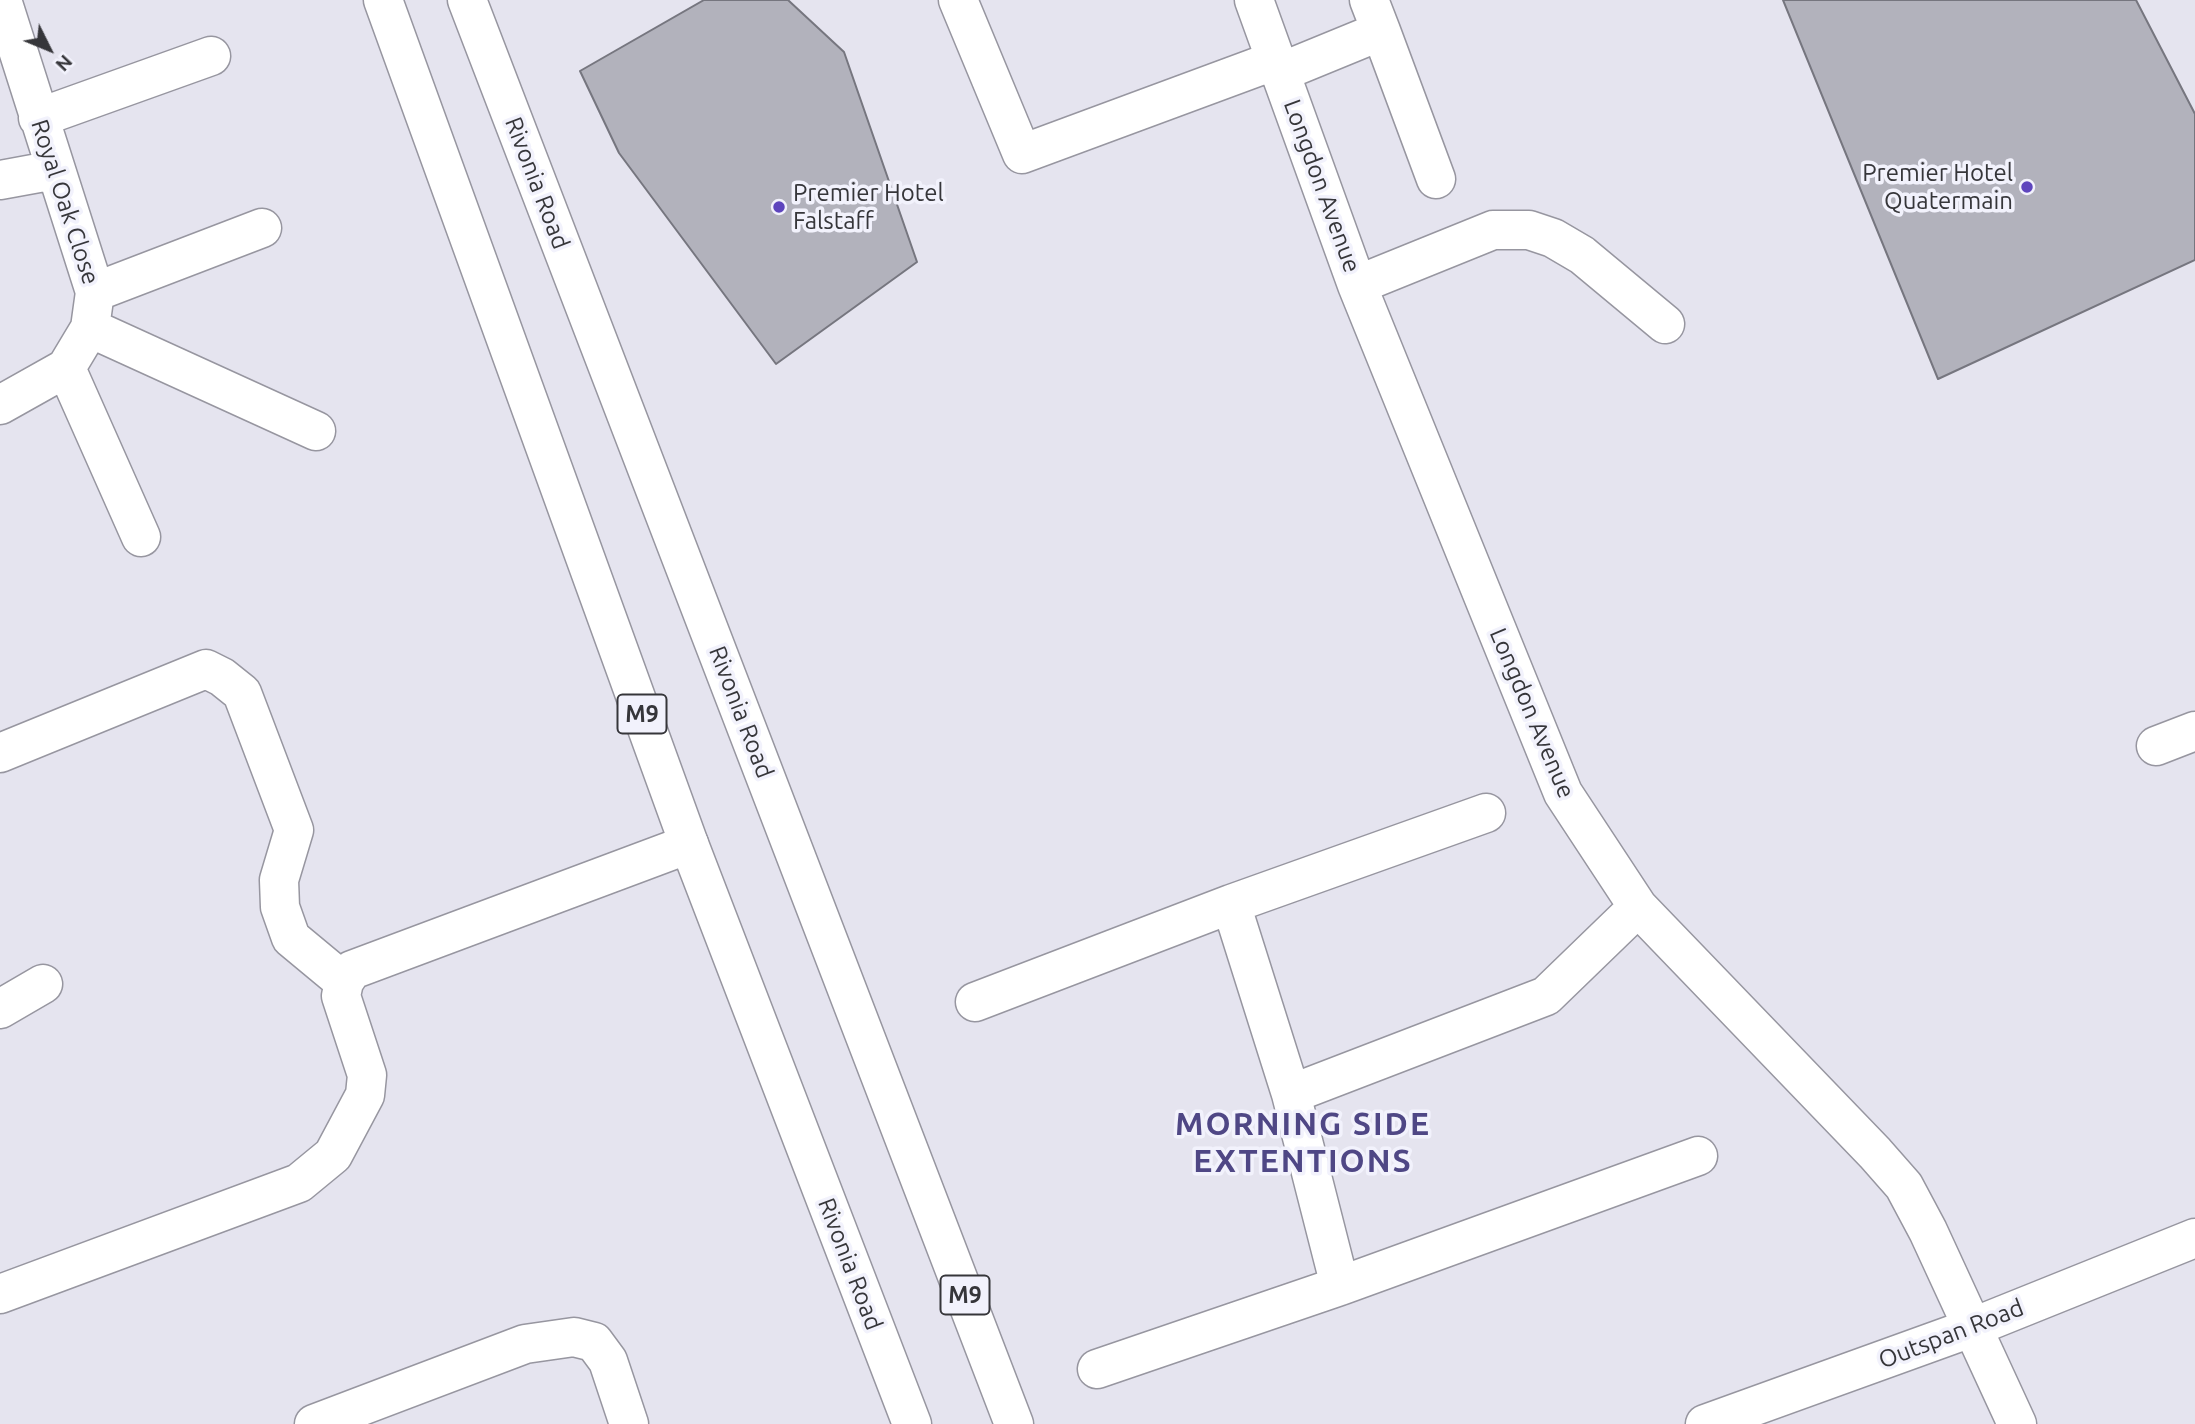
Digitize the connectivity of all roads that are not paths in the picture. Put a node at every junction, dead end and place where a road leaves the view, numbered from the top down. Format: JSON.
{"nodes":[{"id":1,"x":2,"y":0,"type":"edge"},
{"id":2,"x":383,"y":0,"type":"edge"},
{"id":3,"x":467,"y":0,"type":"edge"},
{"id":4,"x":958,"y":0,"type":"edge"},
{"id":5,"x":1254,"y":0,"type":"edge"},
{"id":6,"x":1375,"y":16,"type":"edge"},
{"id":7,"x":211,"y":56,"type":"dead end"},
{"id":8,"x":1279,"y":66,"type":"junction"},
{"id":9,"x":38,"y":118,"type":"junction"},
{"id":10,"x":55,"y":170,"type":"junction"},
{"id":11,"x":1436,"y":179,"type":"dead end"},
{"id":12,"x":0,"y":180,"type":"edge"},
{"id":13,"x":262,"y":228,"type":"dead end"},
{"id":14,"x":1357,"y":285,"type":"junction"},
{"id":15,"x":92,"y":310,"type":"junction"},
{"id":16,"x":1665,"y":324,"type":"dead end"},
{"id":17,"x":66,"y":368,"type":"junction"},
{"id":18,"x":0,"y":405,"type":"edge"},
{"id":19,"x":316,"y":431,"type":"dead end"},
{"id":20,"x":141,"y":537,"type":"dead end"},
{"id":21,"x":2195,"y":731,"type":"edge"},
{"id":22,"x":2156,"y":746,"type":"dead end"},
{"id":23,"x":0,"y":753,"type":"edge"},
{"id":24,"x":1486,"y":813,"type":"dead end"},
{"id":25,"x":689,"y":844,"type":"junction"},
{"id":26,"x":1231,"y":904,"type":"junction"},
{"id":27,"x":1638,"y":907,"type":"junction"},
{"id":28,"x":344,"y":982,"type":"junction"},
{"id":29,"x":43,"y":984,"type":"dead end"},
{"id":30,"x":975,"y":1002,"type":"dead end"},
{"id":31,"x":0,"y":1009,"type":"edge"},
{"id":32,"x":1292,"y":1094,"type":"junction"},
{"id":33,"x":1698,"y":1156,"type":"dead end"},
{"id":34,"x":2195,"y":1238,"type":"edge"},
{"id":35,"x":1340,"y":1286,"type":"junction"},
{"id":36,"x":0,"y":1294,"type":"edge"},
{"id":37,"x":1971,"y":1328,"type":"junction"},
{"id":38,"x":1097,"y":1368,"type":"dead end"},
{"id":39,"x":314,"y":1424,"type":"edge"},
{"id":40,"x":629,"y":1424,"type":"edge"},
{"id":41,"x":912,"y":1424,"type":"edge"},
{"id":42,"x":1014,"y":1424,"type":"edge"},
{"id":43,"x":1705,"y":1424,"type":"edge"},
{"id":44,"x":2017,"y":1424,"type":"edge"}],
"edges":[{"from":1,"to":9,"type":"street","name":"Royal Oak Close"},
{"from":2,"to":25,"type":"street","name":"Rivonia Road","number":"M9"},
{"from":3,"to":42,"type":"street","name":"Rivonia Road","number":"M9"},
{"from":4,"to":8,"type":"street"},
{"from":5,"to":8,"type":"street","name":"Longdon Avenue"},
{"from":6,"to":8,"type":"street"},
{"from":6,"to":11,"type":"street"},
{"from":7,"to":9,"type":"street"},
{"from":8,"to":14,"type":"street","name":"Longdon Avenue"},
{"from":9,"to":10,"type":"street","name":"Royal Oak Close"},
{"from":10,"to":12,"type":"street"},
{"from":10,"to":15,"type":"street","name":"Royal Oak Close"},
{"from":13,"to":15,"type":"street"},
{"from":14,"to":16,"type":"street"},
{"from":14,"to":27,"type":"street","name":"Longdon Avenue"},
{"from":15,"to":17,"type":"street"},
{"from":15,"to":19,"type":"street"},
{"from":17,"to":18,"type":"street"},
{"from":17,"to":20,"type":"street"},
{"from":21,"to":22,"type":"street"},
{"from":23,"to":28,"type":"street"},
{"from":24,"to":26,"type":"street"},
{"from":25,"to":28,"type":"street"},
{"from":25,"to":41,"type":"street","name":"Rivonia Road","number":"M9"},
{"from":26,"to":30,"type":"street"},
{"from":26,"to":32,"type":"street"},
{"from":27,"to":32,"type":"street"},
{"from":27,"to":37,"type":"street","name":"Longdon Avenue"},
{"from":28,"to":36,"type":"street"},
{"from":29,"to":31,"type":"street"},
{"from":32,"to":35,"type":"street"},
{"from":33,"to":35,"type":"street"},
{"from":34,"to":37,"type":"street","name":"Outspan Road"},
{"from":35,"to":38,"type":"street"},
{"from":37,"to":43,"type":"street","name":"Outspan Road"},
{"from":37,"to":44,"type":"street","name":"Longdon Avenue"},
{"from":39,"to":40,"type":"street"}]}
